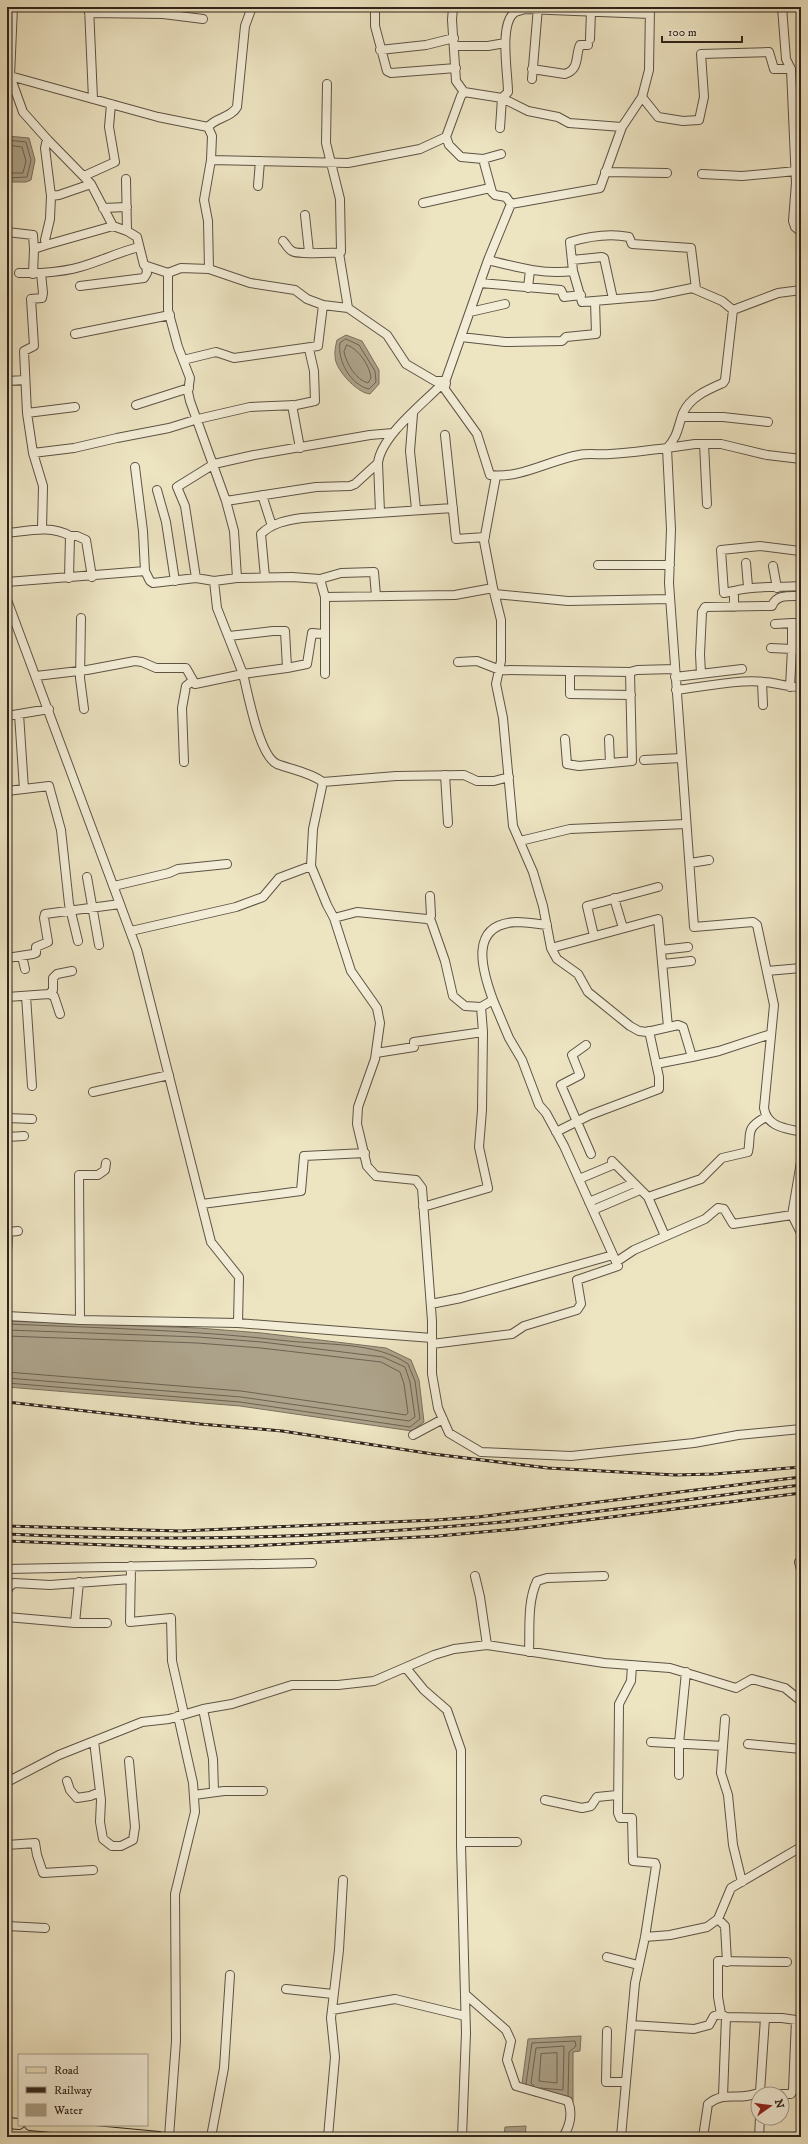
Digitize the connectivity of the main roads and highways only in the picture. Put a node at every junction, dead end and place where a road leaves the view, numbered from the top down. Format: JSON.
{"nodes":[{"id":1,"x":7,"y":2123,"type":"edge"},
{"id":2,"x":18,"y":2124,"type":"edge"},
{"id":3,"x":36,"y":2126,"type":"edge"},
{"id":4,"x":74,"y":2133,"type":"edge"},
{"id":5,"x":159,"y":2137,"type":"edge"}],
"edges":[{"from":1,"to":2,"type":"main road"},
{"from":3,"to":4,"type":"main road"},
{"from":4,"to":5,"type":"main road"}]}
